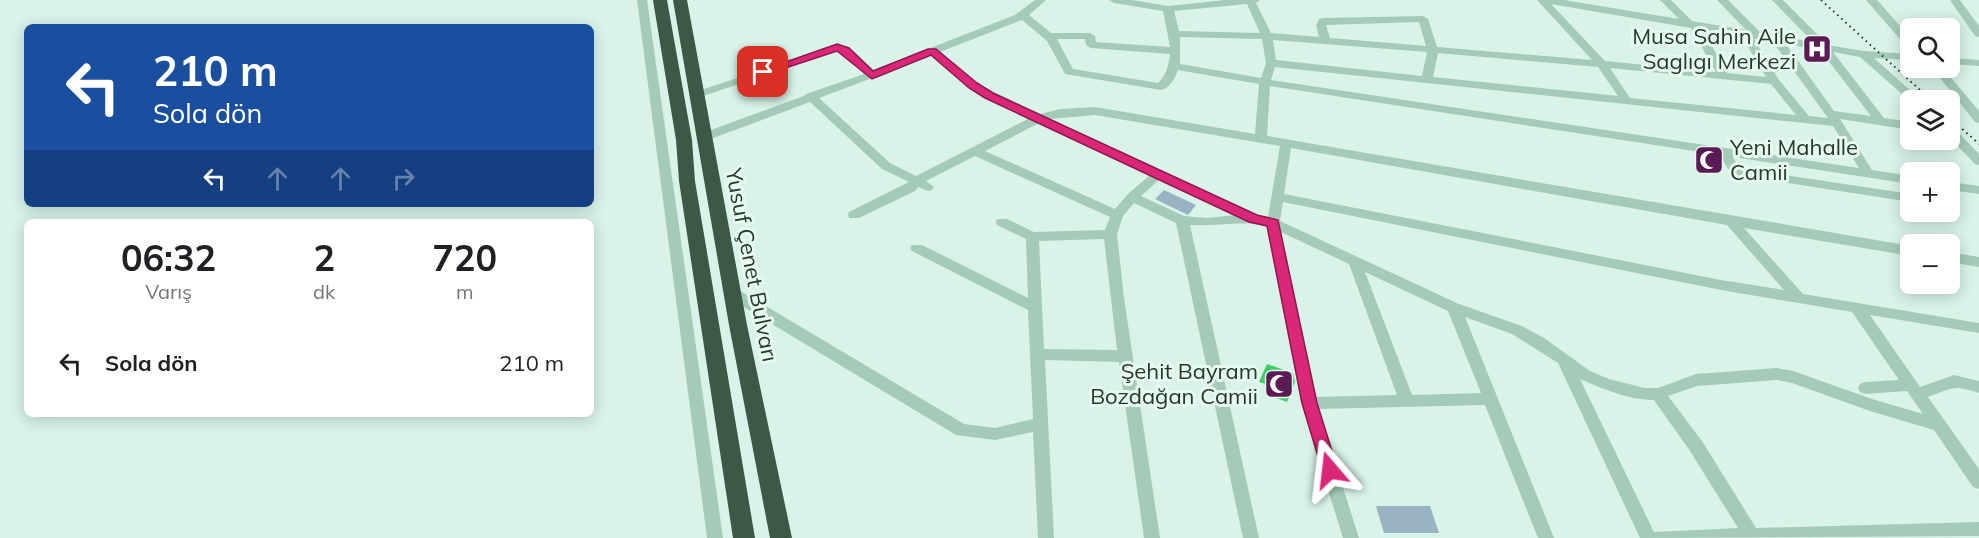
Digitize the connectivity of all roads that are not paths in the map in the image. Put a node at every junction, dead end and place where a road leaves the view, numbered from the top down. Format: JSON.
{"nodes":[{"id":1,"x":642,"y":0,"type":"edge"},
{"id":2,"x":660,"y":0,"type":"edge"},
{"id":3,"x":680,"y":0,"type":"edge"},
{"id":4,"x":1041,"y":0,"type":"edge"},
{"id":5,"x":1114,"y":0,"type":"edge"},
{"id":6,"x":1252,"y":0,"type":"edge"},
{"id":7,"x":1547,"y":0,"type":"edge"},
{"id":8,"x":1607,"y":0,"type":"edge"},
{"id":9,"x":1665,"y":0,"type":"edge"},
{"id":10,"x":1722,"y":0,"type":"edge"},
{"id":11,"x":1777,"y":0,"type":"edge"},
{"id":12,"x":1871,"y":0,"type":"edge"},
{"id":13,"x":1954,"y":0,"type":"edge"},
{"id":14,"x":1202,"y":3,"type":"edge"},
{"id":15,"x":1168,"y":9,"type":"junction"},
{"id":16,"x":1617,"y":12,"type":"junction"},
{"id":17,"x":1022,"y":15,"type":"junction"},
{"id":18,"x":1691,"y":24,"type":"junction"},
{"id":19,"x":1900,"y":33,"type":"edge"},
{"id":20,"x":1979,"y":33,"type":"edge"},
{"id":21,"x":1175,"y":34,"type":"junction"},
{"id":22,"x":1751,"y":34,"type":"junction"},
{"id":23,"x":1049,"y":36,"type":"junction"},
{"id":24,"x":1267,"y":36,"type":"junction"},
{"id":25,"x":1776,"y":38,"type":"junction"},
{"id":26,"x":1325,"y":41,"type":"junction"},
{"id":27,"x":1822,"y":46,"type":"junction"},
{"id":28,"x":1433,"y":50,"type":"junction"},
{"id":29,"x":932,"y":51,"type":"junction"},
{"id":30,"x":1174,"y":51,"type":"junction"},
{"id":31,"x":1863,"y":54,"type":"junction"},
{"id":32,"x":1900,"y":56,"type":"edge"},
{"id":33,"x":1960,"y":62,"type":"edge"},
{"id":34,"x":1271,"y":63,"type":"junction"},
{"id":35,"x":1600,"y":63,"type":"junction"},
{"id":36,"x":1979,"y":63,"type":"edge"},
{"id":37,"x":1175,"y":66,"type":"junction"},
{"id":38,"x":872,"y":75,"type":"junction"},
{"id":39,"x":1724,"y":77,"type":"junction"},
{"id":40,"x":1946,"y":78,"type":"edge"},
{"id":41,"x":1427,"y":79,"type":"junction"},
{"id":42,"x":1774,"y":81,"type":"junction"},
{"id":43,"x":1265,"y":82,"type":"junction"},
{"id":44,"x":1904,"y":90,"type":"edge"},
{"id":45,"x":696,"y":95,"type":"junction"},
{"id":46,"x":810,"y":96,"type":"junction"},
{"id":47,"x":1626,"y":100,"type":"junction"},
{"id":48,"x":1040,"y":118,"type":"junction"},
{"id":49,"x":1805,"y":119,"type":"junction"},
{"id":50,"x":1834,"y":119,"type":"junction"},
{"id":51,"x":1979,"y":119,"type":"edge"},
{"id":52,"x":1881,"y":122,"type":"junction"},
{"id":53,"x":1900,"y":125,"type":"edge"},
{"id":54,"x":704,"y":137,"type":"junction"},
{"id":55,"x":1261,"y":138,"type":"junction"},
{"id":56,"x":1960,"y":141,"type":"edge"},
{"id":57,"x":1286,"y":144,"type":"junction"},
{"id":58,"x":974,"y":151,"type":"junction"},
{"id":59,"x":1724,"y":151,"type":"junction"},
{"id":60,"x":1979,"y":161,"type":"edge"},
{"id":61,"x":1868,"y":173,"type":"junction"},
{"id":62,"x":1157,"y":175,"type":"junction"},
{"id":63,"x":1900,"y":178,"type":"edge"},
{"id":64,"x":916,"y":181,"type":"junction"},
{"id":65,"x":1960,"y":187,"type":"edge"},
{"id":66,"x":928,"y":188,"type":"dead end"},
{"id":67,"x":1979,"y":190,"type":"edge"},
{"id":68,"x":1900,"y":196,"type":"edge"},
{"id":69,"x":1132,"y":197,"type":"junction"},
{"id":70,"x":1278,"y":197,"type":"junction"},
{"id":71,"x":854,"y":215,"type":"dead end"},
{"id":72,"x":1117,"y":215,"type":"junction"},
{"id":73,"x":1253,"y":218,"type":"junction"},
{"id":74,"x":1182,"y":220,"type":"junction"},
{"id":75,"x":1002,"y":222,"type":"dead end"},
{"id":76,"x":1273,"y":223,"type":"junction"},
{"id":77,"x":1732,"y":223,"type":"junction"},
{"id":78,"x":1110,"y":234,"type":"junction"},
{"id":79,"x":1032,"y":237,"type":"junction"},
{"id":80,"x":917,"y":248,"type":"dead end"},
{"id":81,"x":1900,"y":249,"type":"edge"},
{"id":82,"x":1960,"y":259,"type":"edge"},
{"id":83,"x":1354,"y":260,"type":"junction"},
{"id":84,"x":1979,"y":262,"type":"edge"},
{"id":85,"x":732,"y":293,"type":"junction"},
{"id":86,"x":1799,"y":298,"type":"junction"},
{"id":87,"x":1035,"y":308,"type":"junction"},
{"id":88,"x":1454,"y":308,"type":"junction"},
{"id":89,"x":1857,"y":308,"type":"junction"},
{"id":90,"x":1979,"y":328,"type":"edge"},
{"id":91,"x":1038,"y":354,"type":"junction"},
{"id":92,"x":1125,"y":356,"type":"junction"},
{"id":93,"x":1564,"y":361,"type":"junction"},
{"id":94,"x":1979,"y":387,"type":"edge"},
{"id":95,"x":1865,"y":388,"type":"dead end"},
{"id":96,"x":1913,"y":389,"type":"junction"},
{"id":97,"x":1658,"y":394,"type":"junction"},
{"id":98,"x":1490,"y":399,"type":"junction"},
{"id":99,"x":1407,"y":402,"type":"junction"},
{"id":100,"x":1310,"y":403,"type":"junction"},
{"id":101,"x":1041,"y":424,"type":"junction"},
{"id":102,"x":1936,"y":424,"type":"junction"},
{"id":103,"x":1979,"y":482,"type":"edge"},
{"id":104,"x":1979,"y":530,"type":"edge"},
{"id":105,"x":1945,"y":535,"type":"edge"},
{"id":106,"x":1894,"y":536,"type":"edge"},
{"id":107,"x":715,"y":538,"type":"edge"},
{"id":108,"x":744,"y":538,"type":"edge"},
{"id":109,"x":781,"y":538,"type":"edge"},
{"id":110,"x":1046,"y":538,"type":"edge"},
{"id":111,"x":1152,"y":538,"type":"edge"},
{"id":112,"x":1251,"y":538,"type":"edge"},
{"id":113,"x":1351,"y":538,"type":"edge"},
{"id":114,"x":1546,"y":538,"type":"edge"},
{"id":115,"x":1648,"y":538,"type":"edge"},
{"id":116,"x":1658,"y":538,"type":"edge"},
{"id":117,"x":1753,"y":538,"type":"edge"}],
"edges":[{"from":1,"to":107,"type":"street"},
{"from":2,"to":108,"type":"highway"},
{"from":3,"to":45,"type":"highway","name":"Yusuf Çenet Bulvarı"},
{"from":4,"to":17,"type":"street"},
{"from":5,"to":15,"type":"street"},
{"from":6,"to":14,"type":"street"},
{"from":6,"to":24,"type":"street"},
{"from":7,"to":16,"type":"street"},
{"from":7,"to":35,"type":"street"},
{"from":8,"to":16,"type":"street"},
{"from":9,"to":18,"type":"street"},
{"from":10,"to":22,"type":"street"},
{"from":11,"to":27,"type":"street"},
{"from":12,"to":19,"type":"street"},
{"from":13,"to":20,"type":"street"},
{"from":14,"to":15,"type":"street"},
{"from":15,"to":21,"type":"street"},
{"from":16,"to":18,"type":"street"},
{"from":17,"to":23,"type":"street"},
{"from":17,"to":29,"type":"street"},
{"from":18,"to":22,"type":"street"},
{"from":18,"to":39,"type":"street"},
{"from":21,"to":24,"type":"street"},
{"from":21,"to":30,"type":"street"},
{"from":22,"to":25,"type":"street"},
{"from":22,"to":42,"type":"street"},
{"from":23,"to":30,"type":"street"},
{"from":23,"to":37,"type":"street"},
{"from":24,"to":26,"type":"street"},
{"from":24,"to":34,"type":"street"},
{"from":25,"to":27,"type":"street"},
{"from":25,"to":50,"type":"street"},
{"from":26,"to":28,"type":"street"},
{"from":26,"to":28,"type":"street"},
{"from":27,"to":31,"type":"street"},
{"from":27,"to":52,"type":"street"},
{"from":28,"to":35,"type":"street"},
{"from":28,"to":41,"type":"street"},
{"from":29,"to":38,"type":"street"},
{"from":29,"to":48,"type":"street"},
{"from":30,"to":37,"type":"street"},
{"from":31,"to":32,"type":"street"},
{"from":31,"to":44,"type":"street"},
{"from":33,"to":36,"type":"street"},
{"from":34,"to":41,"type":"street"},
{"from":34,"to":43,"type":"street"},
{"from":35,"to":39,"type":"street"},
{"from":35,"to":47,"type":"street"},
{"from":37,"to":43,"type":"street"},
{"from":38,"to":45,"type":"street"},
{"from":38,"to":46,"type":"street"},
{"from":39,"to":42,"type":"street"},
{"from":40,"to":51,"type":"street"},
{"from":41,"to":47,"type":"street"},
{"from":42,"to":49,"type":"street"},
{"from":43,"to":55,"type":"street"},
{"from":43,"to":59,"type":"street"},
{"from":45,"to":54,"type":"highway","name":"Yusuf Çenet Bulvarı"},
{"from":46,"to":54,"type":"street"},
{"from":46,"to":64,"type":"street"},
{"from":47,"to":49,"type":"street"},
{"from":48,"to":55,"type":"street"},
{"from":48,"to":58,"type":"street"},
{"from":48,"to":62,"type":"street"},
{"from":49,"to":50,"type":"street"},
{"from":50,"to":52,"type":"street"},
{"from":50,"to":61,"type":"street"},
{"from":52,"to":53,"type":"street"},
{"from":54,"to":85,"type":"highway","name":"Yusuf Çenet Bulvarı"},
{"from":55,"to":57,"type":"street"},
{"from":56,"to":60,"type":"street"},
{"from":57,"to":70,"type":"street"},
{"from":57,"to":77,"type":"street"},
{"from":58,"to":64,"type":"street"},
{"from":58,"to":72,"type":"street"},
{"from":59,"to":61,"type":"street"},
{"from":59,"to":68,"type":"street"},
{"from":61,"to":63,"type":"street"},
{"from":62,"to":69,"type":"street"},
{"from":62,"to":73,"type":"street"},
{"from":64,"to":66,"type":"street"},
{"from":64,"to":71,"type":"street"},
{"from":65,"to":67,"type":"street"},
{"from":69,"to":72,"type":"street"},
{"from":69,"to":74,"type":"street"},
{"from":70,"to":76,"type":"street"},
{"from":70,"to":86,"type":"street"},
{"from":72,"to":78,"type":"street"},
{"from":73,"to":74,"type":"street"},
{"from":73,"to":76,"type":"street"},
{"from":74,"to":112,"type":"street"},
{"from":75,"to":79,"type":"street"},
{"from":76,"to":83,"type":"street"},
{"from":76,"to":100,"type":"street"},
{"from":77,"to":81,"type":"street"},
{"from":77,"to":86,"type":"street"},
{"from":78,"to":79,"type":"street"},
{"from":78,"to":92,"type":"street"},
{"from":79,"to":87,"type":"street"},
{"from":80,"to":87,"type":"street"},
{"from":82,"to":84,"type":"street"},
{"from":83,"to":88,"type":"street"},
{"from":83,"to":99,"type":"street"},
{"from":85,"to":101,"type":"street"},
{"from":85,"to":109,"type":"highway","name":"Yusuf Çenet Bulvarı"},
{"from":86,"to":89,"type":"street"},
{"from":87,"to":91,"type":"street"},
{"from":88,"to":93,"type":"street"},
{"from":88,"to":98,"type":"street"},
{"from":89,"to":90,"type":"street"},
{"from":89,"to":96,"type":"street"},
{"from":91,"to":92,"type":"street"},
{"from":91,"to":101,"type":"street"},
{"from":92,"to":111,"type":"street"},
{"from":93,"to":97,"type":"street"},
{"from":93,"to":115,"type":"street"},
{"from":94,"to":96,"type":"street"},
{"from":95,"to":96,"type":"street"},
{"from":96,"to":102,"type":"street"},
{"from":97,"to":102,"type":"street"},
{"from":97,"to":117,"type":"street"},
{"from":98,"to":99,"type":"street"},
{"from":98,"to":114,"type":"street"},
{"from":99,"to":100,"type":"street"},
{"from":100,"to":113,"type":"street"},
{"from":101,"to":110,"type":"street"},
{"from":102,"to":103,"type":"street"},
{"from":104,"to":105,"type":"street"},
{"from":105,"to":106,"type":"street"},
{"from":106,"to":117,"type":"street"},
{"from":116,"to":117,"type":"street"}]}
